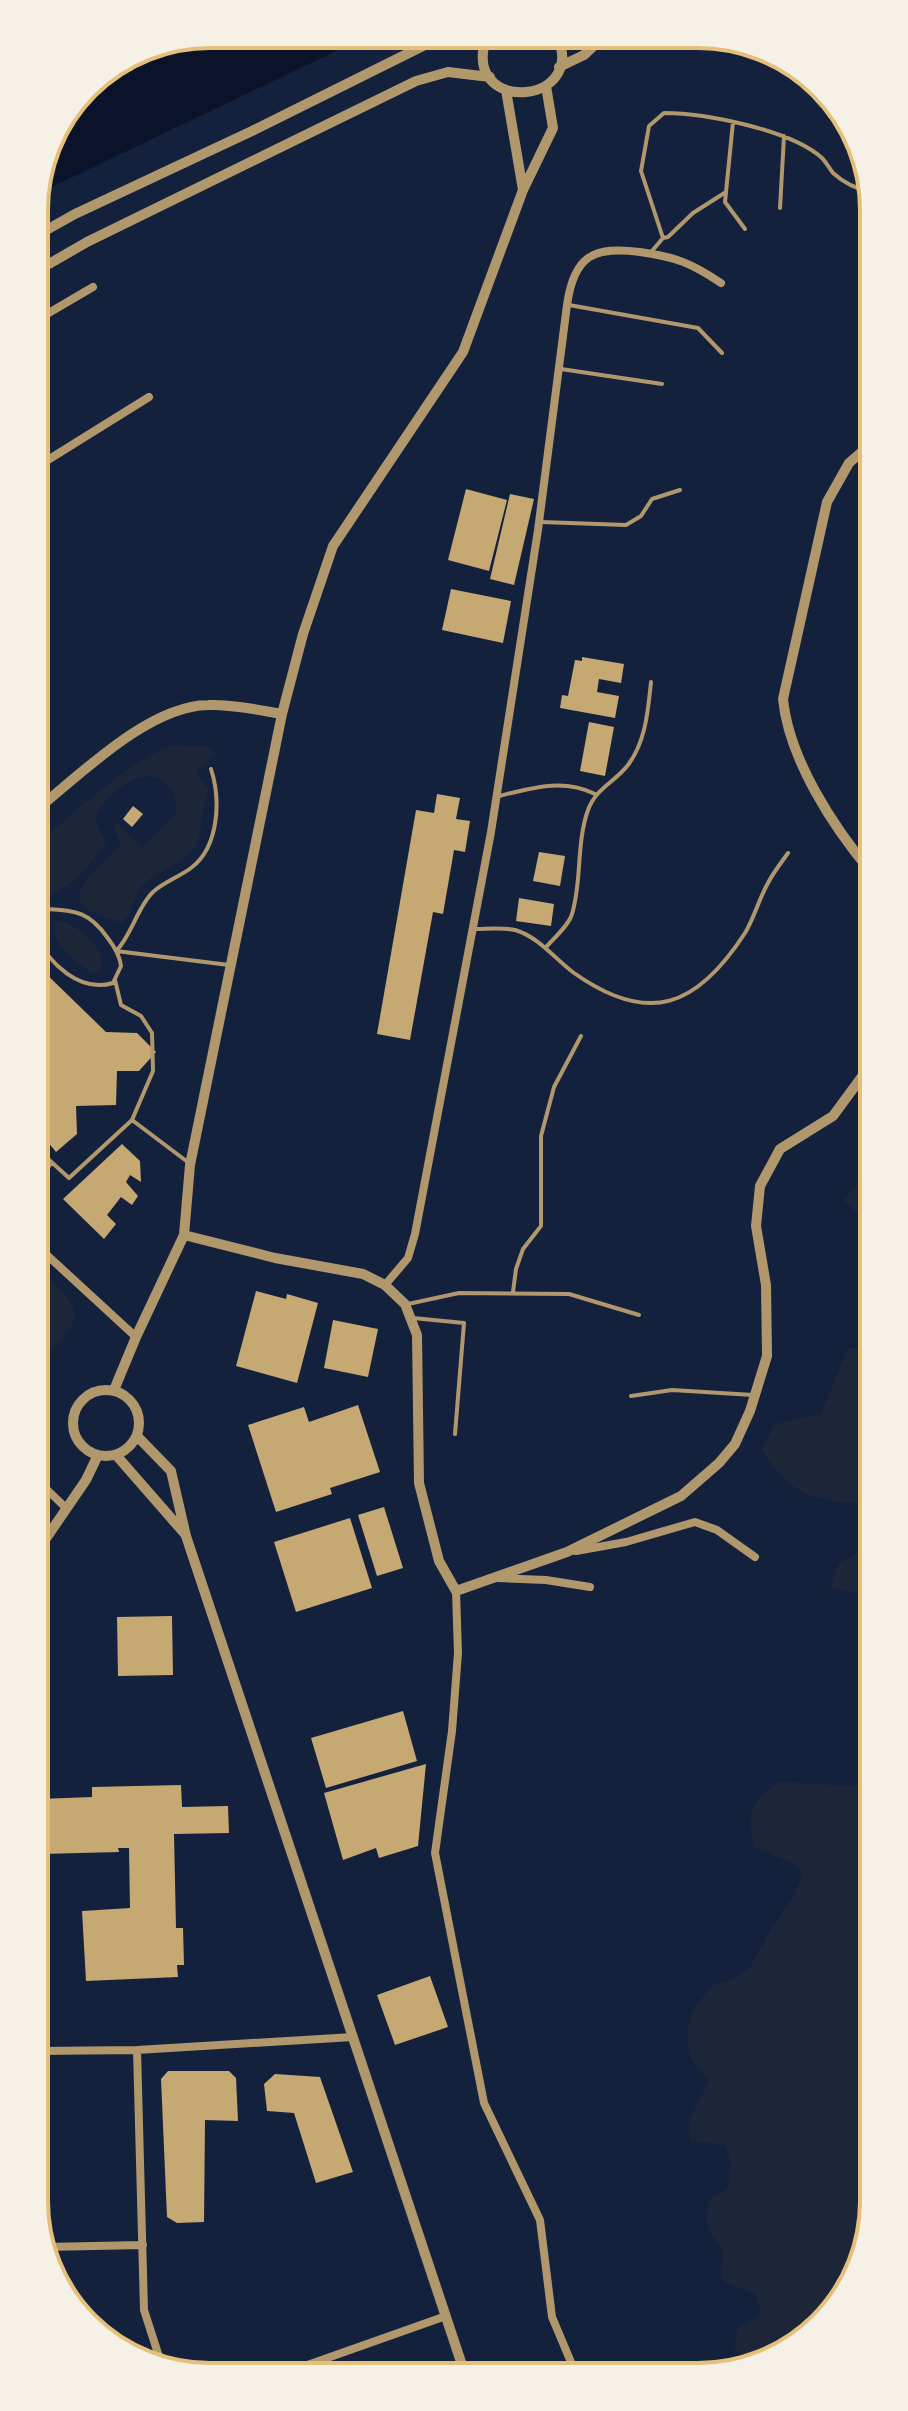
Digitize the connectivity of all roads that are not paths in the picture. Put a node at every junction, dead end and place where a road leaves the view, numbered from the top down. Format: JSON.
{"nodes":[{"id":1,"x":418,"y":48,"type":"edge"},
{"id":2,"x":483,"y":48,"type":"edge"},
{"id":3,"x":560,"y":48,"type":"edge"},
{"id":4,"x":591,"y":48,"type":"edge"},
{"id":5,"x":559,"y":67,"type":"junction"},
{"id":6,"x":490,"y":77,"type":"junction"},
{"id":7,"x":546,"y":86,"type":"junction"},
{"id":8,"x":506,"y":90,"type":"junction"},
{"id":9,"x":733,"y":122,"type":"junction"},
{"id":10,"x":784,"y":136,"type":"junction"},
{"id":11,"x":858,"y":189,"type":"edge"},
{"id":12,"x":523,"y":190,"type":"junction"},
{"id":13,"x":726,"y":192,"type":"junction"},
{"id":14,"x":780,"y":208,"type":"dead end"},
{"id":15,"x":48,"y":229,"type":"edge"},
{"id":16,"x":745,"y":229,"type":"dead end"},
{"id":17,"x":663,"y":238,"type":"junction"},
{"id":18,"x":650,"y":253,"type":"junction"},
{"id":19,"x":48,"y":264,"type":"edge"},
{"id":20,"x":721,"y":283,"type":"dead end"},
{"id":21,"x":93,"y":287,"type":"dead end"},
{"id":22,"x":567,"y":305,"type":"junction"},
{"id":23,"x":48,"y":313,"type":"edge"},
{"id":24,"x":722,"y":353,"type":"dead end"},
{"id":25,"x":558,"y":369,"type":"junction"},
{"id":26,"x":662,"y":384,"type":"dead end"},
{"id":27,"x":149,"y":397,"type":"dead end"},
{"id":28,"x":860,"y":454,"type":"edge"},
{"id":29,"x":48,"y":460,"type":"edge"},
{"id":30,"x":680,"y":490,"type":"dead end"},
{"id":31,"x":539,"y":522,"type":"junction"},
{"id":32,"x":651,"y":682,"type":"dead end"},
{"id":33,"x":282,"y":714,"type":"junction"},
{"id":34,"x":211,"y":769,"type":"dead end"},
{"id":35,"x":596,"y":794,"type":"junction"},
{"id":36,"x":497,"y":797,"type":"junction"},
{"id":37,"x":48,"y":801,"type":"edge"},
{"id":38,"x":788,"y":853,"type":"dead end"},
{"id":39,"x":860,"y":859,"type":"edge"},
{"id":40,"x":48,"y":909,"type":"edge"},
{"id":41,"x":473,"y":929,"type":"junction"},
{"id":42,"x":546,"y":947,"type":"junction"},
{"id":43,"x":116,"y":951,"type":"junction"},
{"id":44,"x":48,"y":956,"type":"edge"},
{"id":45,"x":231,"y":966,"type":"junction"},
{"id":46,"x":115,"y":980,"type":"junction"},
{"id":47,"x":581,"y":1036,"type":"dead end"},
{"id":48,"x":860,"y":1079,"type":"edge"},
{"id":49,"x":132,"y":1120,"type":"junction"},
{"id":50,"x":48,"y":1159,"type":"edge"},
{"id":51,"x":52,"y":1163,"type":"junction"},
{"id":52,"x":190,"y":1165,"type":"junction"},
{"id":53,"x":48,"y":1167,"type":"edge"},
{"id":54,"x":184,"y":1235,"type":"junction"},
{"id":55,"x":48,"y":1256,"type":"edge"},
{"id":56,"x":385,"y":1285,"type":"junction"},
{"id":57,"x":513,"y":1292,"type":"junction"},
{"id":58,"x":405,"y":1304,"type":"junction"},
{"id":59,"x":639,"y":1315,"type":"dead end"},
{"id":60,"x":410,"y":1318,"type":"junction"},
{"id":61,"x":136,"y":1337,"type":"junction"},
{"id":62,"x":114,"y":1390,"type":"junction"},
{"id":63,"x":755,"y":1395,"type":"junction"},
{"id":64,"x":631,"y":1396,"type":"dead end"},
{"id":65,"x":455,"y":1434,"type":"dead end"},
{"id":66,"x":137,"y":1436,"type":"junction"},
{"id":67,"x":98,"y":1455,"type":"junction"},
{"id":68,"x":116,"y":1455,"type":"junction"},
{"id":69,"x":48,"y":1491,"type":"edge"},
{"id":70,"x":67,"y":1509,"type":"junction"},
{"id":71,"x":48,"y":1536,"type":"edge"},
{"id":72,"x":186,"y":1536,"type":"junction"},
{"id":73,"x":567,"y":1552,"type":"junction"},
{"id":74,"x":755,"y":1557,"type":"dead end"},
{"id":75,"x":496,"y":1578,"type":"junction"},
{"id":76,"x":590,"y":1587,"type":"dead end"},
{"id":77,"x":456,"y":1591,"type":"junction"},
{"id":78,"x":353,"y":2037,"type":"junction"},
{"id":79,"x":137,"y":2050,"type":"junction"},
{"id":80,"x":48,"y":2051,"type":"edge"},
{"id":81,"x":143,"y":2245,"type":"junction"},
{"id":82,"x":55,"y":2247,"type":"edge"},
{"id":83,"x":446,"y":2316,"type":"junction"},
{"id":84,"x":158,"y":2354,"type":"edge"},
{"id":85,"x":313,"y":2363,"type":"edge"},
{"id":86,"x":461,"y":2363,"type":"edge"},
{"id":87,"x":571,"y":2363,"type":"edge"}],
"edges":[{"from":1,"to":15,"type":"street"},
{"from":2,"to":6,"type":"street"},
{"from":3,"to":5,"type":"street"},
{"from":4,"to":5,"type":"street"},
{"from":5,"to":7,"type":"street"},
{"from":6,"to":8,"type":"street"},
{"from":6,"to":19,"type":"street"},
{"from":7,"to":8,"type":"street"},
{"from":7,"to":12,"type":"street"},
{"from":8,"to":12,"type":"street"},
{"from":9,"to":10,"type":"lane"},
{"from":9,"to":13,"type":"lane"},
{"from":9,"to":17,"type":"lane"},
{"from":10,"to":11,"type":"lane"},
{"from":10,"to":14,"type":"lane"},
{"from":12,"to":33,"type":"street"},
{"from":13,"to":16,"type":"lane"},
{"from":13,"to":17,"type":"lane"},
{"from":17,"to":18,"type":"lane"},
{"from":18,"to":20,"type":"street"},
{"from":18,"to":22,"type":"street"},
{"from":21,"to":23,"type":"street"},
{"from":22,"to":24,"type":"lane"},
{"from":22,"to":25,"type":"street"},
{"from":25,"to":26,"type":"lane"},
{"from":25,"to":31,"type":"street"},
{"from":27,"to":29,"type":"street"},
{"from":28,"to":39,"type":"street"},
{"from":30,"to":31,"type":"lane"},
{"from":31,"to":36,"type":"street"},
{"from":32,"to":35,"type":"lane"},
{"from":33,"to":37,"type":"street"},
{"from":33,"to":45,"type":"street"},
{"from":34,"to":43,"type":"lane"},
{"from":35,"to":36,"type":"lane"},
{"from":35,"to":42,"type":"lane"},
{"from":36,"to":41,"type":"street"},
{"from":38,"to":42,"type":"lane"},
{"from":40,"to":43,"type":"lane"},
{"from":41,"to":42,"type":"lane"},
{"from":41,"to":56,"type":"street"},
{"from":43,"to":45,"type":"lane"},
{"from":43,"to":46,"type":"lane"},
{"from":44,"to":46,"type":"lane"},
{"from":45,"to":52,"type":"street"},
{"from":46,"to":49,"type":"lane"},
{"from":47,"to":57,"type":"lane"},
{"from":48,"to":63,"type":"street"},
{"from":49,"to":51,"type":"lane"},
{"from":49,"to":52,"type":"lane"},
{"from":50,"to":51,"type":"lane"},
{"from":51,"to":53,"type":"lane"},
{"from":52,"to":54,"type":"street"},
{"from":54,"to":56,"type":"street"},
{"from":54,"to":61,"type":"street"},
{"from":55,"to":61,"type":"street"},
{"from":56,"to":58,"type":"street"},
{"from":57,"to":58,"type":"lane"},
{"from":57,"to":59,"type":"lane"},
{"from":58,"to":60,"type":"street"},
{"from":60,"to":65,"type":"lane"},
{"from":60,"to":77,"type":"street"},
{"from":61,"to":62,"type":"street"},
{"from":62,"to":66,"type":"street"},
{"from":62,"to":67,"type":"street"},
{"from":63,"to":64,"type":"lane"},
{"from":63,"to":73,"type":"street"},
{"from":66,"to":68,"type":"street"},
{"from":66,"to":72,"type":"street"},
{"from":67,"to":68,"type":"street"},
{"from":67,"to":70,"type":"street"},
{"from":68,"to":72,"type":"street"},
{"from":69,"to":70,"type":"street"},
{"from":70,"to":71,"type":"street"},
{"from":72,"to":78,"type":"street"},
{"from":73,"to":74,"type":"street"},
{"from":73,"to":75,"type":"street"},
{"from":75,"to":76,"type":"street"},
{"from":75,"to":77,"type":"street"},
{"from":77,"to":87,"type":"street"},
{"from":78,"to":79,"type":"street"},
{"from":78,"to":83,"type":"street"},
{"from":79,"to":80,"type":"street"},
{"from":79,"to":81,"type":"street"},
{"from":81,"to":82,"type":"street"},
{"from":81,"to":84,"type":"street"},
{"from":83,"to":85,"type":"street"},
{"from":83,"to":86,"type":"street"}]}
